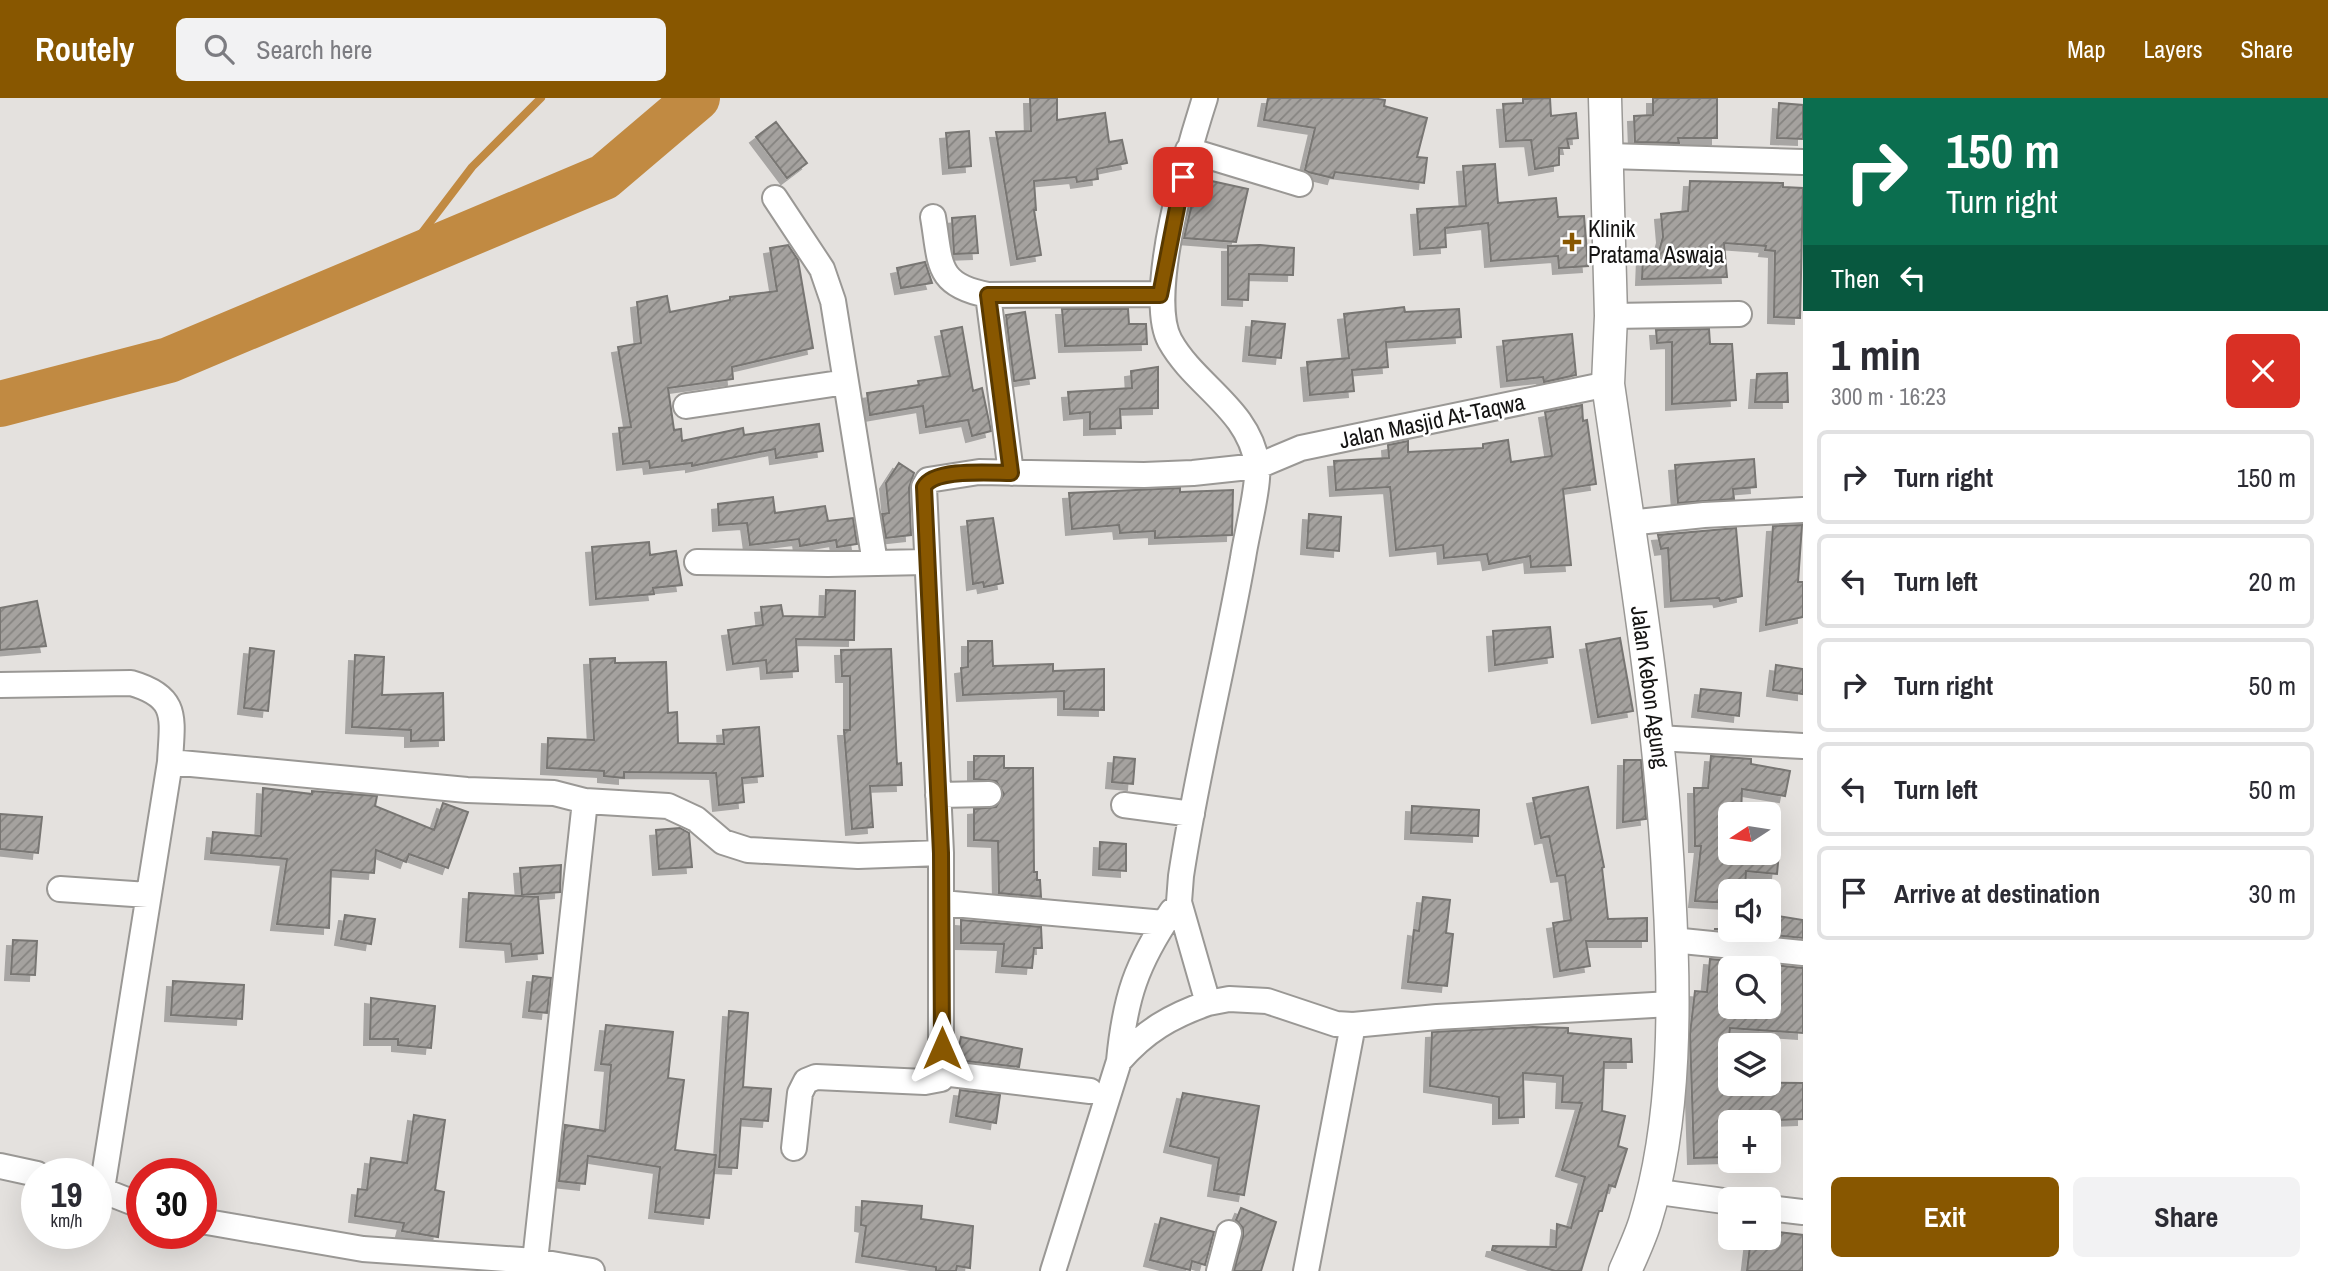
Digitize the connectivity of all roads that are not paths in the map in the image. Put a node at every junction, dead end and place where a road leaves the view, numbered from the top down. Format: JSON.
{"nodes":[{"id":1,"x":1205,"y":98,"type":"edge"},
{"id":2,"x":1605,"y":98,"type":"edge"},
{"id":3,"x":1188,"y":150,"type":"junction"},
{"id":4,"x":1609,"y":156,"type":"junction"},
{"id":5,"x":1803,"y":162,"type":"edge"},
{"id":6,"x":1300,"y":184,"type":"dead end"},
{"id":7,"x":775,"y":198,"type":"dead end"},
{"id":8,"x":933,"y":216,"type":"dead end"},
{"id":9,"x":988,"y":295,"type":"junction"},
{"id":10,"x":1160,"y":295,"type":"junction"},
{"id":11,"x":1739,"y":314,"type":"dead end"},
{"id":12,"x":1611,"y":316,"type":"junction"},
{"id":13,"x":846,"y":382,"type":"junction"},
{"id":14,"x":1608,"y":384,"type":"junction"},
{"id":15,"x":687,"y":405,"type":"dead end"},
{"id":16,"x":1258,"y":466,"type":"junction"},
{"id":17,"x":1011,"y":473,"type":"junction"},
{"id":18,"x":1803,"y":510,"type":"edge"},
{"id":19,"x":1628,"y":523,"type":"junction"},
{"id":20,"x":697,"y":562,"type":"dead end"},
{"id":21,"x":875,"y":562,"type":"junction"},
{"id":22,"x":926,"y":562,"type":"junction"},
{"id":23,"x":0,"y":685,"type":"edge"},
{"id":24,"x":1657,"y":738,"type":"junction"},
{"id":25,"x":1803,"y":746,"type":"edge"},
{"id":26,"x":170,"y":762,"type":"junction"},
{"id":27,"x":989,"y":794,"type":"dead end"},
{"id":28,"x":938,"y":795,"type":"junction"},
{"id":29,"x":585,"y":800,"type":"junction"},
{"id":30,"x":1124,"y":805,"type":"dead end"},
{"id":31,"x":1192,"y":814,"type":"junction"},
{"id":32,"x":941,"y":853,"type":"junction"},
{"id":33,"x":60,"y":889,"type":"dead end"},
{"id":34,"x":148,"y":895,"type":"junction"},
{"id":35,"x":1179,"y":902,"type":"junction"},
{"id":36,"x":942,"y":903,"type":"junction"},
{"id":37,"x":1164,"y":923,"type":"junction"},
{"id":38,"x":1672,"y":940,"type":"junction"},
{"id":39,"x":1803,"y":953,"type":"edge"},
{"id":40,"x":1208,"y":1003,"type":"junction"},
{"id":41,"x":1671,"y":1004,"type":"junction"},
{"id":42,"x":1353,"y":1025,"type":"junction"},
{"id":43,"x":1119,"y":1061,"type":"junction"},
{"id":44,"x":942,"y":1073,"type":"junction"},
{"id":45,"x":1090,"y":1091,"type":"dead end"},
{"id":46,"x":794,"y":1147,"type":"dead end"},
{"id":47,"x":104,"y":1158,"type":"edge"},
{"id":48,"x":0,"y":1166,"type":"edge"},
{"id":49,"x":21,"y":1171,"type":"edge"},
{"id":50,"x":1652,"y":1191,"type":"junction"},
{"id":51,"x":1718,"y":1200,"type":"edge"},
{"id":52,"x":1781,"y":1209,"type":"edge"},
{"id":53,"x":1803,"y":1212,"type":"edge"},
{"id":54,"x":217,"y":1224,"type":"edge"},
{"id":55,"x":1229,"y":1233,"type":"dead end"},
{"id":56,"x":535,"y":1261,"type":"junction"},
{"id":57,"x":592,"y":1271,"type":"edge"},
{"id":58,"x":1053,"y":1271,"type":"edge"},
{"id":59,"x":1219,"y":1271,"type":"edge"},
{"id":60,"x":1306,"y":1271,"type":"edge"},
{"id":61,"x":1625,"y":1271,"type":"edge"}],
"edges":[{"from":1,"to":3,"type":"street"},
{"from":2,"to":4,"type":"main road","name":"Jalan Kebon Agung"},
{"from":3,"to":6,"type":"street"},
{"from":3,"to":10,"type":"street"},
{"from":4,"to":5,"type":"street"},
{"from":4,"to":12,"type":"main road","name":"Jalan Kebon Agung"},
{"from":7,"to":13,"type":"street"},
{"from":8,"to":9,"type":"street"},
{"from":9,"to":10,"type":"street"},
{"from":9,"to":17,"type":"street"},
{"from":10,"to":16,"type":"street"},
{"from":11,"to":12,"type":"street"},
{"from":12,"to":14,"type":"main road","name":"Jalan Kebon Agung"},
{"from":13,"to":15,"type":"street"},
{"from":13,"to":21,"type":"street"},
{"from":14,"to":16,"type":"street","name":"Jalan Masjid At-Taqwa"},
{"from":14,"to":19,"type":"main road","name":"Jalan Kebon Agung"},
{"from":16,"to":17,"type":"street","name":"Jalan Masjid At-Taqwa"},
{"from":16,"to":31,"type":"street"},
{"from":17,"to":22,"type":"street","name":"Jalan Masjid At-Taqwa"},
{"from":18,"to":19,"type":"street"},
{"from":19,"to":24,"type":"main road","name":"Jalan Kebon Agung"},
{"from":20,"to":21,"type":"street"},
{"from":21,"to":22,"type":"street"},
{"from":22,"to":28,"type":"street"},
{"from":23,"to":26,"type":"street"},
{"from":24,"to":25,"type":"street"},
{"from":24,"to":38,"type":"main road","name":"Jalan Kebon Agung"},
{"from":26,"to":29,"type":"street"},
{"from":26,"to":34,"type":"street"},
{"from":27,"to":28,"type":"street"},
{"from":28,"to":32,"type":"street"},
{"from":29,"to":32,"type":"street"},
{"from":29,"to":56,"type":"street"},
{"from":30,"to":31,"type":"street"},
{"from":31,"to":35,"type":"street"},
{"from":32,"to":36,"type":"street"},
{"from":33,"to":34,"type":"street"},
{"from":34,"to":47,"type":"street"},
{"from":35,"to":37,"type":"street"},
{"from":35,"to":40,"type":"street"},
{"from":36,"to":37,"type":"street"},
{"from":36,"to":44,"type":"street"},
{"from":37,"to":43,"type":"street"},
{"from":38,"to":39,"type":"street"},
{"from":38,"to":41,"type":"main road","name":"Jalan Kebon Agung"},
{"from":40,"to":42,"type":"street"},
{"from":40,"to":43,"type":"street"},
{"from":41,"to":42,"type":"street"},
{"from":41,"to":50,"type":"main road","name":"Jalan Kebon Agung"},
{"from":42,"to":60,"type":"street"},
{"from":43,"to":58,"type":"street"},
{"from":44,"to":45,"type":"street"},
{"from":44,"to":46,"type":"street"},
{"from":48,"to":49,"type":"street"},
{"from":50,"to":51,"type":"street"},
{"from":50,"to":61,"type":"main road","name":"Jalan Kebon Agung"},
{"from":52,"to":53,"type":"street"},
{"from":54,"to":56,"type":"street"},
{"from":55,"to":59,"type":"street"},
{"from":56,"to":57,"type":"street"}]}
